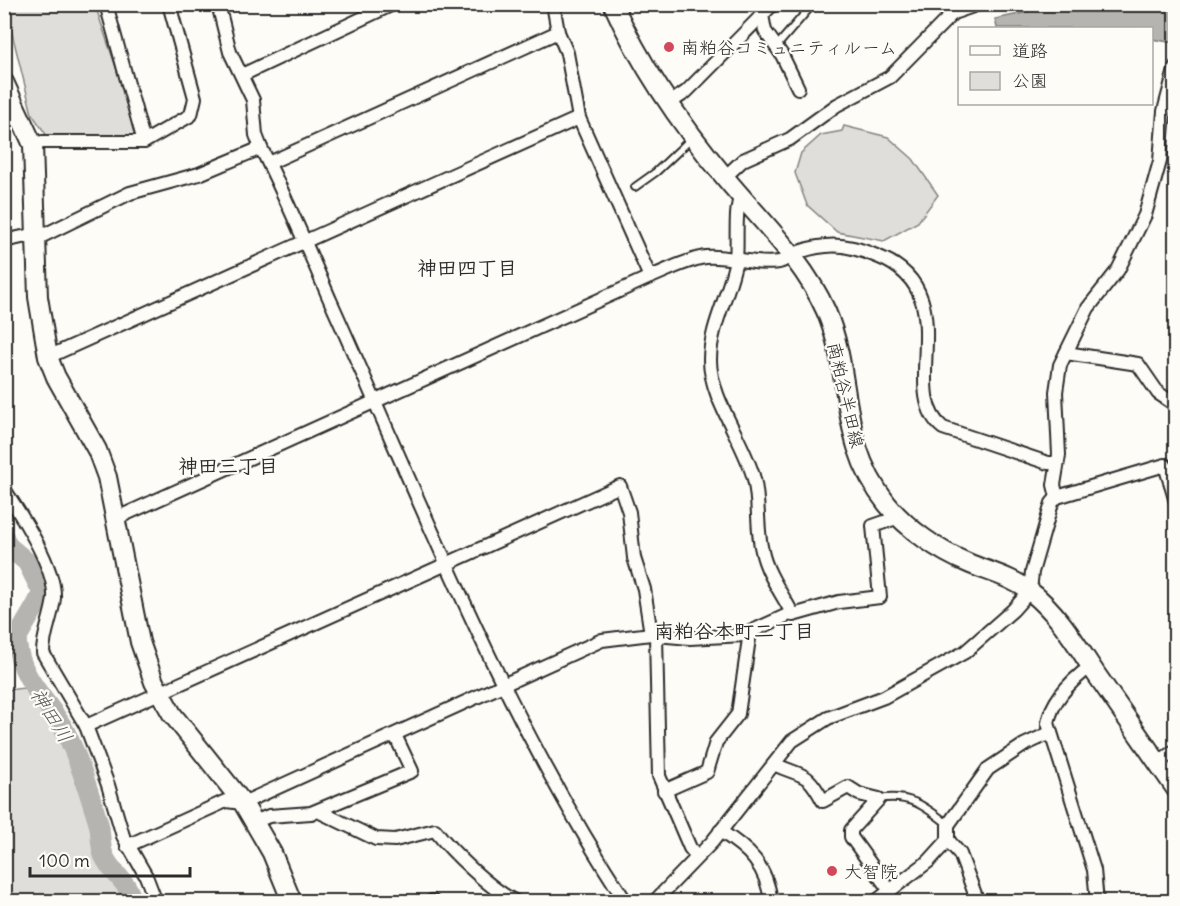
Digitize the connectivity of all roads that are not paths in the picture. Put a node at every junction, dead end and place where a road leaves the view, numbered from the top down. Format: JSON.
{"nodes":[{"id":1,"x":106,"y":4,"type":"edge"},
{"id":2,"x":169,"y":4,"type":"edge"},
{"id":3,"x":218,"y":4,"type":"edge"},
{"id":4,"x":393,"y":4,"type":"edge"},
{"id":5,"x":553,"y":4,"type":"edge"},
{"id":6,"x":613,"y":4,"type":"edge"},
{"id":7,"x":774,"y":4,"type":"edge"},
{"id":8,"x":813,"y":4,"type":"edge"},
{"id":9,"x":979,"y":4,"type":"edge"},
{"id":10,"x":991,"y":4,"type":"edge"},
{"id":11,"x":1001,"y":4,"type":"edge"},
{"id":12,"x":762,"y":15,"type":"junction"},
{"id":13,"x":558,"y":32,"type":"junction"},
{"id":14,"x":775,"y":47,"type":"junction"},
{"id":15,"x":1176,"y":66,"type":"edge"},
{"id":16,"x":242,"y":75,"type":"junction"},
{"id":17,"x":4,"y":82,"type":"edge"},
{"id":18,"x":798,"y":88,"type":"dead end"},
{"id":19,"x":668,"y":104,"type":"junction"},
{"id":20,"x":579,"y":118,"type":"junction"},
{"id":21,"x":693,"y":137,"type":"junction"},
{"id":22,"x":144,"y":142,"type":"junction"},
{"id":23,"x":33,"y":145,"type":"junction"},
{"id":24,"x":261,"y":148,"type":"junction"},
{"id":25,"x":269,"y":163,"type":"junction"},
{"id":26,"x":724,"y":177,"type":"junction"},
{"id":27,"x":635,"y":187,"type":"dead end"},
{"id":28,"x":741,"y":197,"type":"junction"},
{"id":29,"x":36,"y":236,"type":"junction"},
{"id":30,"x":4,"y":241,"type":"edge"},
{"id":31,"x":304,"y":241,"type":"junction"},
{"id":32,"x":792,"y":255,"type":"junction"},
{"id":33,"x":736,"y":260,"type":"junction"},
{"id":34,"x":650,"y":278,"type":"junction"},
{"id":35,"x":1066,"y":353,"type":"junction"},
{"id":36,"x":48,"y":357,"type":"junction"},
{"id":37,"x":376,"y":402,"type":"junction"},
{"id":38,"x":1176,"y":405,"type":"edge"},
{"id":39,"x":1057,"y":463,"type":"junction"},
{"id":40,"x":4,"y":489,"type":"edge"},
{"id":41,"x":1057,"y":497,"type":"junction"},
{"id":42,"x":1176,"y":502,"type":"edge"},
{"id":43,"x":899,"y":517,"type":"junction"},
{"id":44,"x":117,"y":518,"type":"junction"},
{"id":45,"x":447,"y":563,"type":"junction"},
{"id":46,"x":1030,"y":591,"type":"junction"},
{"id":47,"x":792,"y":612,"type":"junction"},
{"id":48,"x":750,"y":632,"type":"junction"},
{"id":49,"x":654,"y":634,"type":"junction"},
{"id":50,"x":1091,"y":666,"type":"junction"},
{"id":51,"x":503,"y":685,"type":"junction"},
{"id":52,"x":159,"y":692,"type":"junction"},
{"id":53,"x":86,"y":726,"type":"junction"},
{"id":54,"x":1050,"y":733,"type":"junction"},
{"id":55,"x":395,"y":735,"type":"junction"},
{"id":56,"x":1176,"y":750,"type":"edge"},
{"id":57,"x":1157,"y":762,"type":"junction"},
{"id":58,"x":774,"y":765,"type":"junction"},
{"id":59,"x":1176,"y":789,"type":"edge"},
{"id":60,"x":664,"y":790,"type":"junction"},
{"id":61,"x":879,"y":799,"type":"junction"},
{"id":62,"x":243,"y":803,"type":"junction"},
{"id":63,"x":318,"y":810,"type":"junction"},
{"id":64,"x":254,"y":822,"type":"junction"},
{"id":65,"x":948,"y":825,"type":"junction"},
{"id":66,"x":720,"y":831,"type":"junction"},
{"id":67,"x":948,"y":840,"type":"junction"},
{"id":68,"x":127,"y":846,"type":"junction"},
{"id":69,"x":697,"y":856,"type":"junction"},
{"id":70,"x":890,"y":891,"type":"junction"},
{"id":71,"x":292,"y":901,"type":"edge"},
{"id":72,"x":156,"y":902,"type":"edge"},
{"id":73,"x":516,"y":902,"type":"edge"},
{"id":74,"x":626,"y":902,"type":"edge"},
{"id":75,"x":654,"y":902,"type":"edge"},
{"id":76,"x":771,"y":902,"type":"edge"},
{"id":77,"x":874,"y":902,"type":"edge"},
{"id":78,"x":978,"y":902,"type":"edge"},
{"id":79,"x":1096,"y":902,"type":"edge"}],
"edges":[{"from":1,"to":22,"type":"street"},
{"from":2,"to":22,"type":"street"},
{"from":3,"to":16,"type":"street"},
{"from":4,"to":16,"type":"street"},
{"from":5,"to":13,"type":"street"},
{"from":6,"to":19,"type":"main road","name":"南粕谷半田線"},
{"from":7,"to":12,"type":"street"},
{"from":8,"to":14,"type":"lane"},
{"from":9,"to":26,"type":"street"},
{"from":10,"to":11,"type":"street"},
{"from":12,"to":14,"type":"street"},
{"from":12,"to":19,"type":"street"},
{"from":13,"to":20,"type":"street"},
{"from":13,"to":25,"type":"street"},
{"from":14,"to":18,"type":"street"},
{"from":15,"to":35,"type":"street"},
{"from":16,"to":24,"type":"street"},
{"from":17,"to":23,"type":"main road"},
{"from":19,"to":21,"type":"main road","name":"南粕谷半田線"},
{"from":20,"to":31,"type":"street"},
{"from":20,"to":34,"type":"street"},
{"from":21,"to":26,"type":"main road","name":"南粕谷半田線"},
{"from":21,"to":27,"type":"lane"},
{"from":22,"to":23,"type":"street"},
{"from":23,"to":29,"type":"main road"},
{"from":24,"to":25,"type":"street"},
{"from":24,"to":29,"type":"street"},
{"from":25,"to":31,"type":"street"},
{"from":26,"to":28,"type":"main road","name":"南粕谷半田線"},
{"from":28,"to":32,"type":"main road","name":"南粕谷半田線"},
{"from":28,"to":33,"type":"street"},
{"from":29,"to":30,"type":"street"},
{"from":29,"to":36,"type":"main road"},
{"from":31,"to":36,"type":"street"},
{"from":31,"to":37,"type":"street"},
{"from":32,"to":33,"type":"street"},
{"from":32,"to":39,"type":"street"},
{"from":32,"to":43,"type":"main road","name":"南粕谷半田線"},
{"from":33,"to":34,"type":"street"},
{"from":33,"to":47,"type":"street"},
{"from":34,"to":37,"type":"street"},
{"from":35,"to":38,"type":"street"},
{"from":35,"to":39,"type":"street"},
{"from":36,"to":44,"type":"main road"},
{"from":37,"to":44,"type":"street"},
{"from":37,"to":45,"type":"street"},
{"from":39,"to":41,"type":"street"},
{"from":40,"to":53,"type":"street"},
{"from":41,"to":42,"type":"street"},
{"from":41,"to":46,"type":"street"},
{"from":43,"to":46,"type":"main road","name":"南粕谷半田線"},
{"from":43,"to":47,"type":"street"},
{"from":44,"to":52,"type":"main road"},
{"from":45,"to":49,"type":"street"},
{"from":45,"to":51,"type":"street"},
{"from":45,"to":52,"type":"street"},
{"from":46,"to":50,"type":"main road","name":"南粕谷半田線"},
{"from":46,"to":58,"type":"street"},
{"from":47,"to":48,"type":"street"},
{"from":48,"to":49,"type":"street"},
{"from":48,"to":60,"type":"street"},
{"from":49,"to":51,"type":"street"},
{"from":49,"to":60,"type":"street"},
{"from":50,"to":54,"type":"street"},
{"from":50,"to":57,"type":"main road","name":"南粕谷半田線"},
{"from":51,"to":55,"type":"street"},
{"from":51,"to":74,"type":"street"},
{"from":52,"to":53,"type":"street"},
{"from":52,"to":62,"type":"main road"},
{"from":53,"to":68,"type":"street"},
{"from":54,"to":65,"type":"street"},
{"from":54,"to":79,"type":"street"},
{"from":55,"to":62,"type":"street"},
{"from":55,"to":63,"type":"street"},
{"from":56,"to":57,"type":"street"},
{"from":57,"to":59,"type":"main road","name":"南粕谷半田線"},
{"from":58,"to":61,"type":"street"},
{"from":58,"to":66,"type":"street"},
{"from":60,"to":69,"type":"street"},
{"from":61,"to":65,"type":"lane"},
{"from":61,"to":70,"type":"street"},
{"from":62,"to":64,"type":"main road"},
{"from":62,"to":68,"type":"street"},
{"from":63,"to":64,"type":"street"},
{"from":63,"to":73,"type":"street"},
{"from":64,"to":71,"type":"main road"},
{"from":65,"to":67,"type":"street"},
{"from":66,"to":69,"type":"street"},
{"from":66,"to":76,"type":"street"},
{"from":67,"to":70,"type":"street"},
{"from":67,"to":78,"type":"street"},
{"from":68,"to":72,"type":"street"},
{"from":69,"to":75,"type":"street"},
{"from":70,"to":77,"type":"street"}]}
